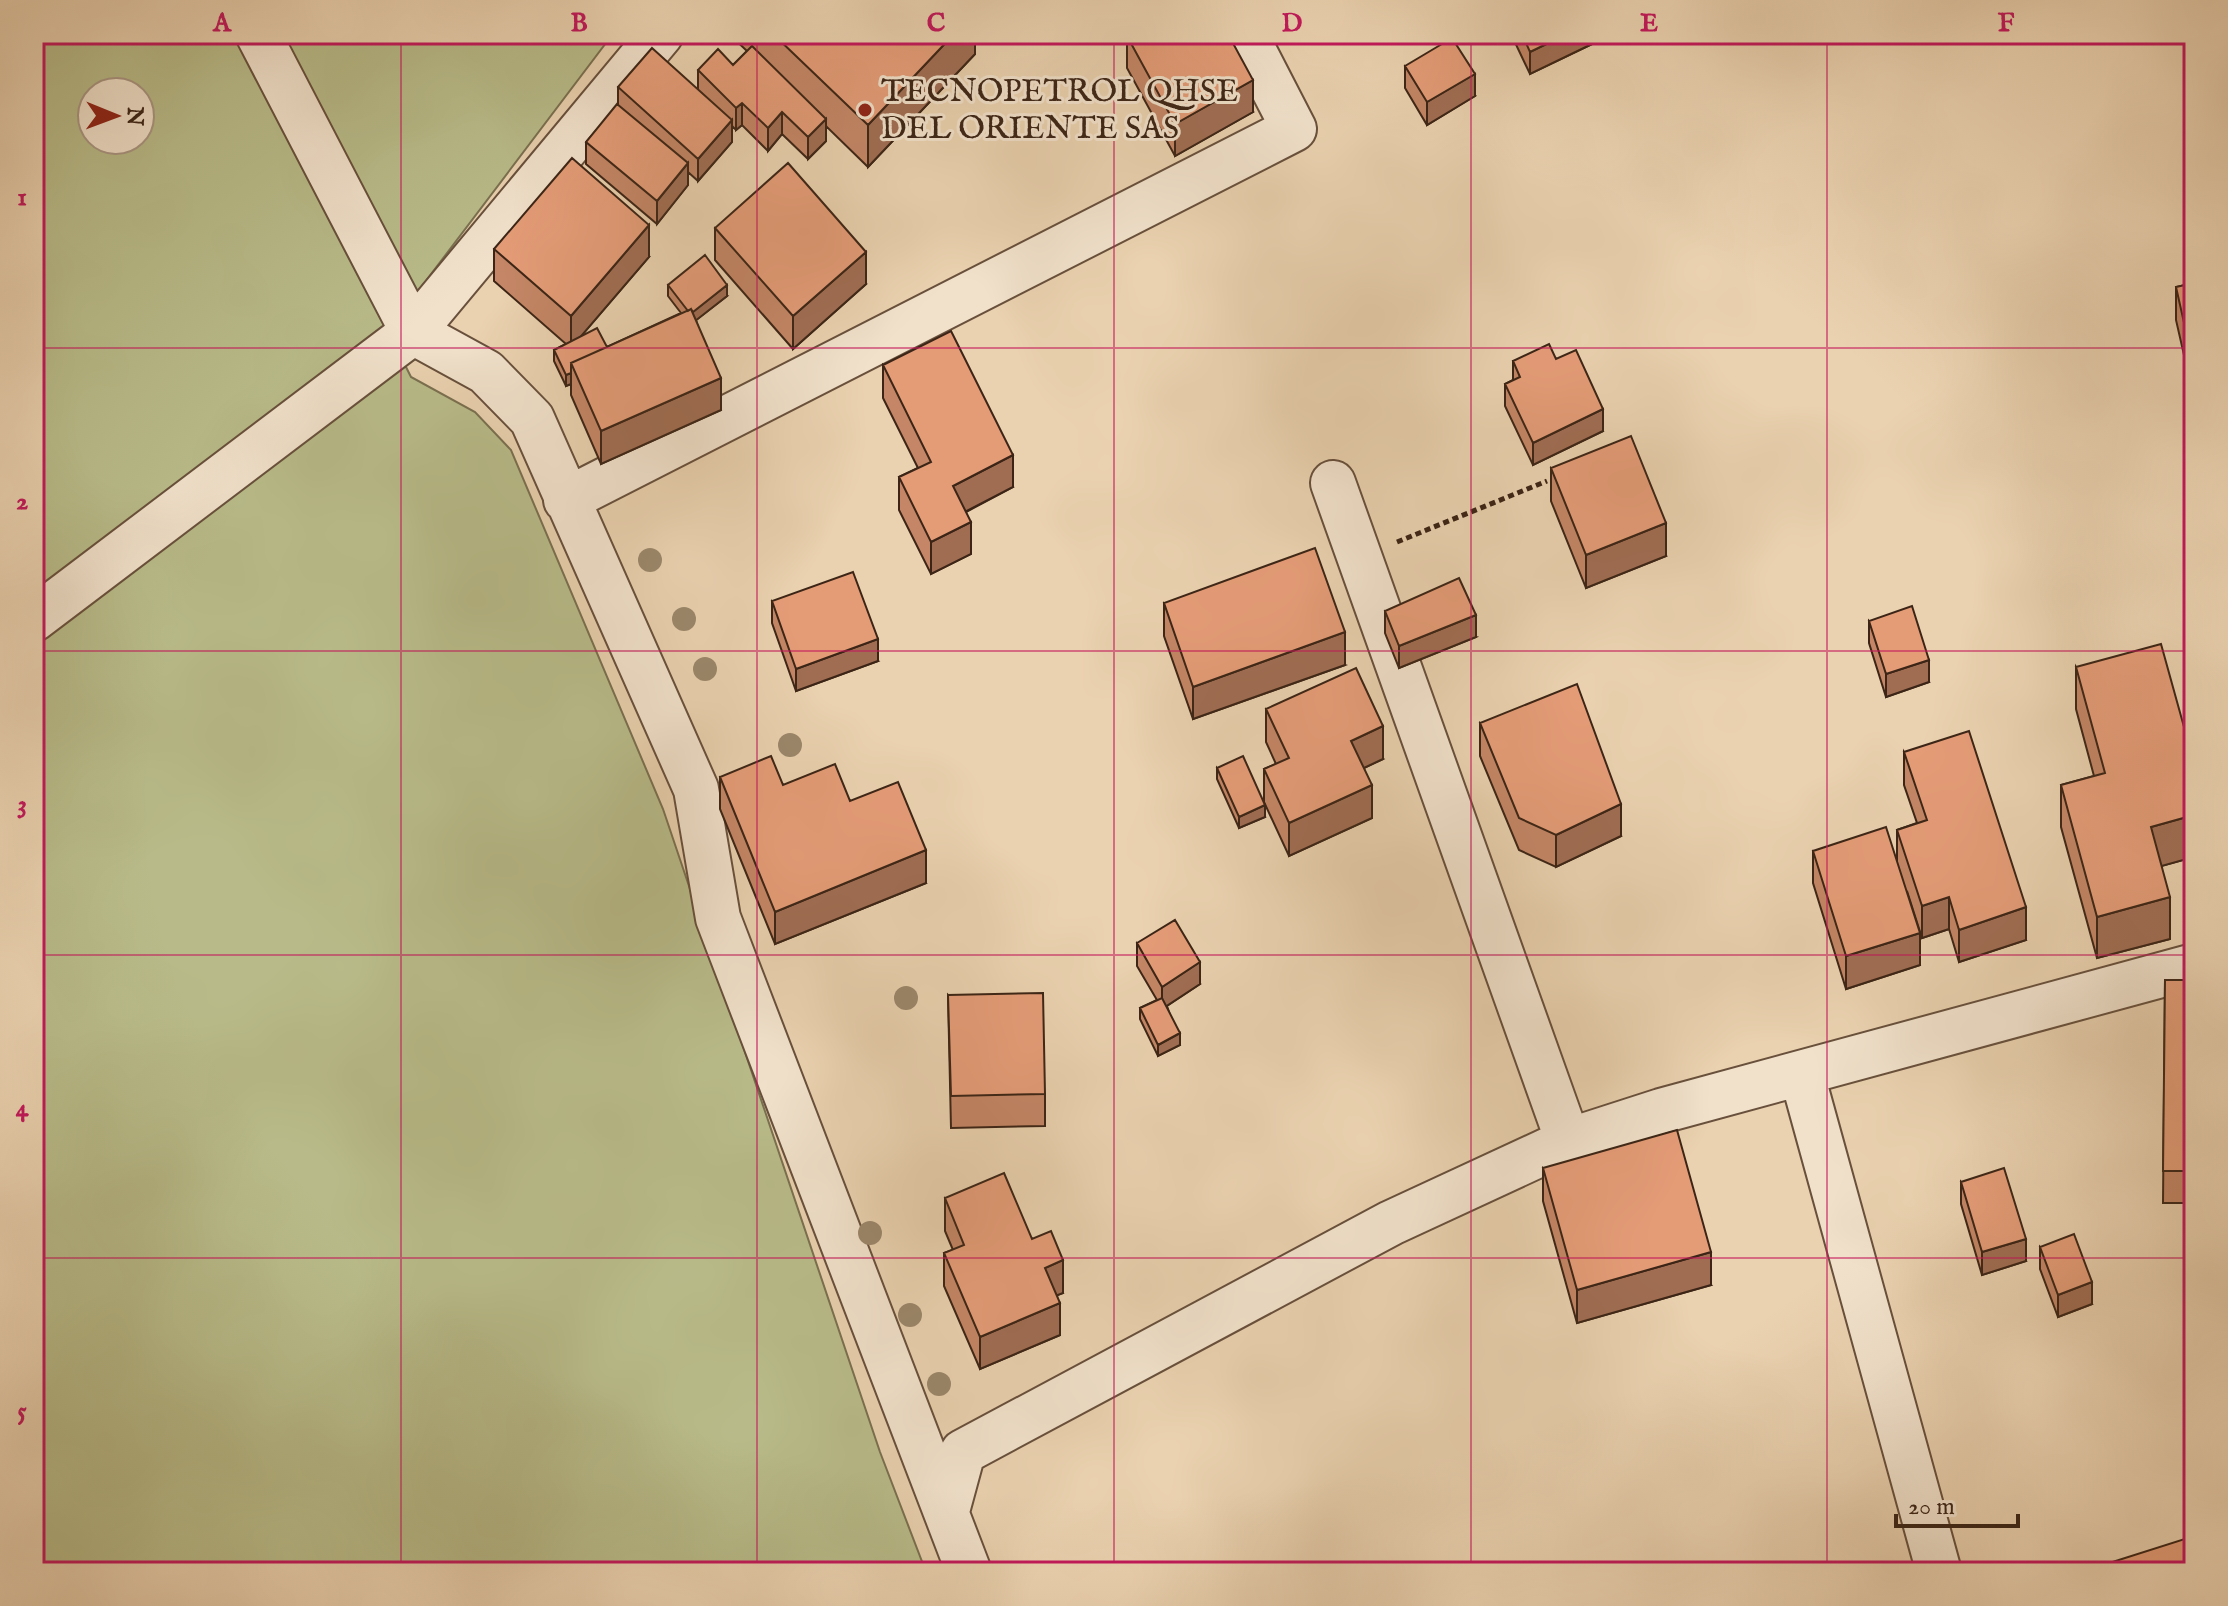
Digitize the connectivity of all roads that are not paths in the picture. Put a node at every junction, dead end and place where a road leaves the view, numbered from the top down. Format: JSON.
{"nodes":[{"id":1,"x":258,"y":34,"type":"edge"},
{"id":2,"x":661,"y":34,"type":"edge"},
{"id":3,"x":1245,"y":34,"type":"edge"},
{"id":4,"x":413,"y":332,"type":"junction"},
{"id":5,"x":1333,"y":483,"type":"dead end"},
{"id":6,"x":566,"y":500,"type":"junction"},
{"id":7,"x":34,"y":619,"type":"edge"},
{"id":8,"x":2194,"y":966,"type":"edge"},
{"id":9,"x":1802,"y":1075,"type":"junction"},
{"id":10,"x":1568,"y":1141,"type":"junction"},
{"id":11,"x":908,"y":1412,"type":"junction"},
{"id":12,"x":963,"y":1452,"type":"junction"},
{"id":13,"x":947,"y":1511,"type":"junction"},
{"id":14,"x":969,"y":1572,"type":"edge"},
{"id":15,"x":1939,"y":1572,"type":"edge"}],
"edges":[{"from":1,"to":4,"type":"street"},
{"from":2,"to":4,"type":"street"},
{"from":3,"to":6,"type":"street"},
{"from":4,"to":6,"type":"street"},
{"from":4,"to":7,"type":"street"},
{"from":5,"to":10,"type":"street"},
{"from":6,"to":11,"type":"street"},
{"from":8,"to":9,"type":"street"},
{"from":9,"to":10,"type":"street"},
{"from":9,"to":15,"type":"street"},
{"from":10,"to":12,"type":"street"},
{"from":11,"to":12,"type":"street"},
{"from":11,"to":13,"type":"street"},
{"from":12,"to":13,"type":"street"},
{"from":13,"to":14,"type":"street"}]}
